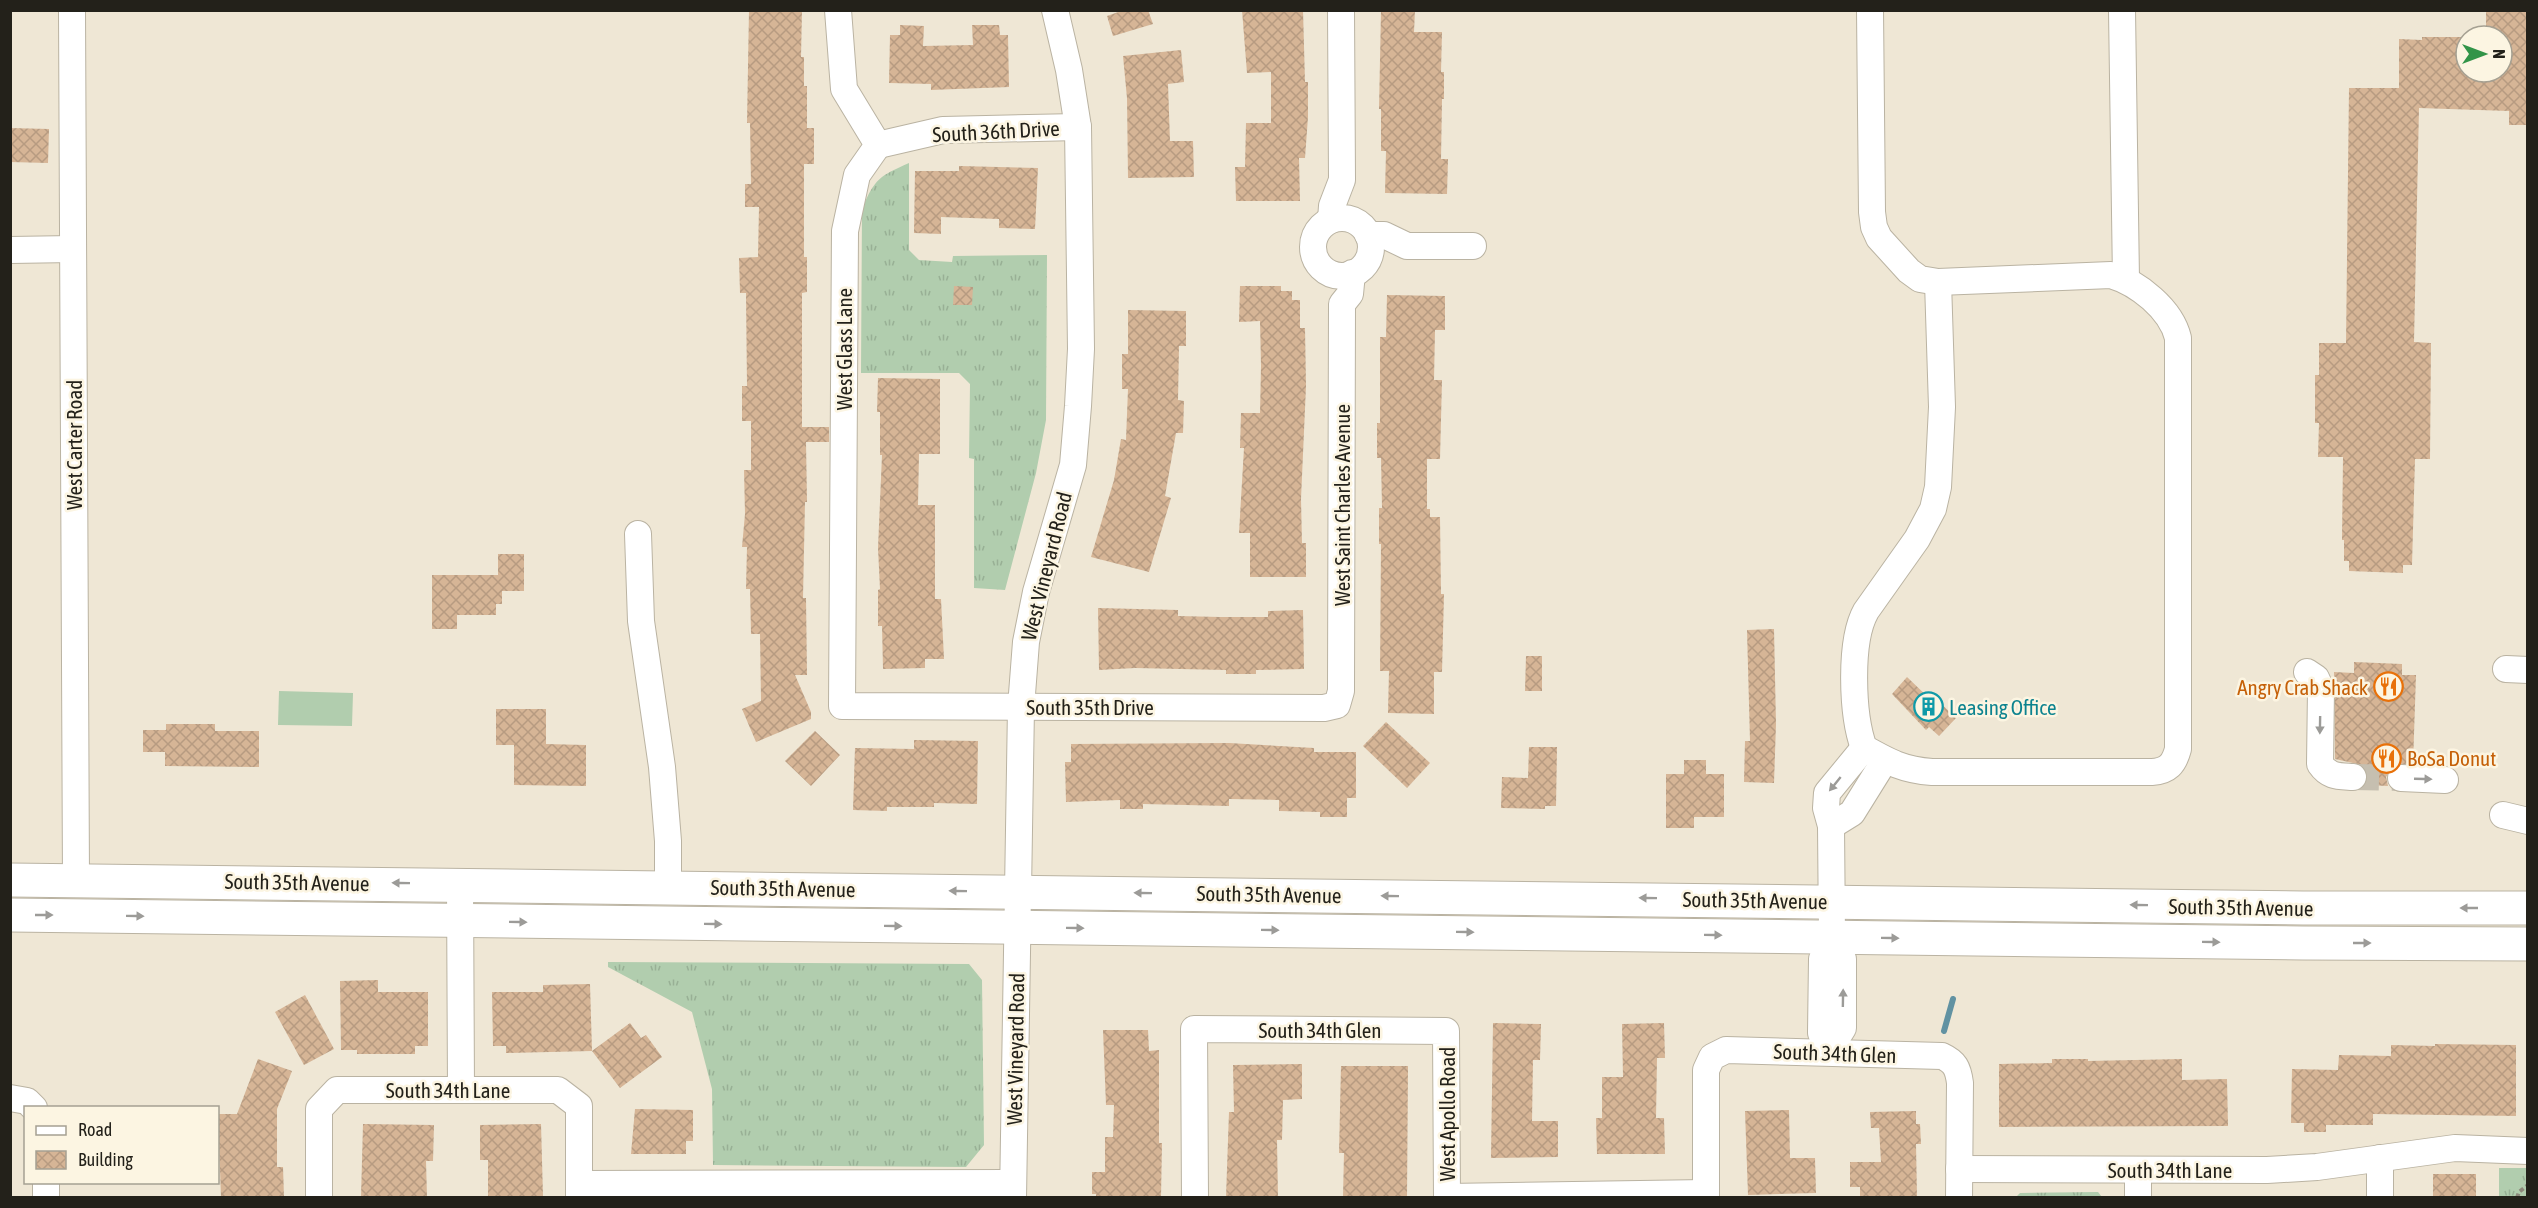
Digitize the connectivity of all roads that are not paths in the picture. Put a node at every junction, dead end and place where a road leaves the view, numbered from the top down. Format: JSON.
{"nodes":[{"id":1,"x":72,"y":10,"type":"edge"},
{"id":2,"x":838,"y":10,"type":"edge"},
{"id":3,"x":1054,"y":10,"type":"edge"},
{"id":4,"x":1341,"y":10,"type":"edge"},
{"id":5,"x":1870,"y":10,"type":"edge"},
{"id":6,"x":2122,"y":10,"type":"edge"},
{"id":7,"x":1078,"y":127,"type":"junction"},
{"id":8,"x":878,"y":145,"type":"junction"},
{"id":9,"x":1342,"y":180,"type":"junction"},
{"id":10,"x":1331,"y":220,"type":"junction"},
{"id":11,"x":1473,"y":246,"type":"dead end"},
{"id":12,"x":73,"y":249,"type":"junction"},
{"id":13,"x":10,"y":250,"type":"edge"},
{"id":14,"x":1355,"y":253,"type":"junction"},
{"id":15,"x":2126,"y":280,"type":"junction"},
{"id":16,"x":1938,"y":282,"type":"junction"},
{"id":17,"x":638,"y":534,"type":"dead end"},
{"id":18,"x":2307,"y":672,"type":"dead end"},
{"id":19,"x":1337,"y":705,"type":"joint"},
{"id":20,"x":842,"y":706,"type":"joint"},
{"id":21,"x":1021,"y":706,"type":"junction"},
{"id":22,"x":1874,"y":754,"type":"junction"},
{"id":23,"x":2353,"y":777,"type":"tunnel mouth"},
{"id":24,"x":2401,"y":778,"type":"tunnel mouth"},
{"id":25,"x":2445,"y":780,"type":"dead end"},
{"id":26,"x":2503,"y":815,"type":"dead end"},
{"id":27,"x":2528,"y":820,"type":"edge"},
{"id":28,"x":10,"y":879,"type":"edge"},
{"id":29,"x":76,"y":880,"type":"junction"},
{"id":30,"x":460,"y":884,"type":"junction"},
{"id":31,"x":668,"y":887,"type":"junction"},
{"id":32,"x":1017,"y":891,"type":"junction"},
{"id":33,"x":1832,"y":900,"type":"junction"},
{"id":34,"x":2528,"y":908,"type":"edge"},
{"id":35,"x":10,"y":915,"type":"edge"},
{"id":36,"x":460,"y":921,"type":"junction"},
{"id":37,"x":1016,"y":927,"type":"junction"},
{"id":38,"x":1832,"y":937,"type":"junction"},
{"id":39,"x":2528,"y":944,"type":"edge"},
{"id":40,"x":1446,"y":1031,"type":"joint"},
{"id":41,"x":1828,"y":1052,"type":"junction"},
{"id":42,"x":461,"y":1090,"type":"junction"},
{"id":43,"x":2528,"y":1151,"type":"edge"},
{"id":44,"x":2380,"y":1158,"type":"junction"},
{"id":45,"x":1959,"y":1169,"type":"junction"},
{"id":46,"x":2138,"y":1171,"type":"junction"},
{"id":47,"x":839,"y":1190,"type":"edge"},
{"id":48,"x":1013,"y":1190,"type":"edge"},
{"id":49,"x":579,"y":1191,"type":"edge"},
{"id":50,"x":1706,"y":1195,"type":"edge"},
{"id":51,"x":319,"y":1197,"type":"edge"},
{"id":52,"x":1195,"y":1197,"type":"edge"},
{"id":53,"x":1447,"y":1197,"type":"edge"},
{"id":54,"x":1959,"y":1197,"type":"edge"},
{"id":55,"x":2138,"y":1197,"type":"edge"},
{"id":56,"x":2380,"y":1197,"type":"edge"}],
"edges":[{"from":1,"to":12,"type":"street","name":"West Carter Road"},
{"from":2,"to":8,"type":"street"},
{"from":3,"to":7,"type":"street","name":"West Vineyard Road"},
{"from":4,"to":9,"type":"street"},
{"from":5,"to":16,"type":"street"},
{"from":6,"to":15,"type":"street"},
{"from":7,"to":8,"type":"street","name":"South 36th Drive"},
{"from":7,"to":21,"type":"street","name":"West Vineyard Road"},
{"from":8,"to":20,"type":"street","name":"West Glass Lane"},
{"from":9,"to":10,"type":"street"},
{"from":9,"to":14,"type":"street"},
{"from":10,"to":14,"type":"street"},
{"from":10,"to":14,"type":"street"},
{"from":11,"to":14,"type":"street"},
{"from":12,"to":13,"type":"street"},
{"from":12,"to":29,"type":"street","name":"West Carter Road"},
{"from":14,"to":19,"type":"street","name":"West Saint Charles Avenue"},
{"from":15,"to":16,"type":"street"},
{"from":15,"to":22,"type":"street"},
{"from":16,"to":22,"type":"street"},
{"from":17,"to":31,"type":"street"},
{"from":18,"to":23,"type":"street","one_way":true},
{"from":19,"to":21,"type":"street","name":"South 35th Drive"},
{"from":20,"to":21,"type":"street","name":"South 35th Drive"},
{"from":21,"to":32,"type":"street","name":"West Vineyard Road"},
{"from":22,"to":33,"type":"street"},
{"from":24,"to":25,"type":"street","one_way":true},
{"from":26,"to":27,"type":"street"},
{"from":28,"to":29,"type":"main road","name":"South 35th Avenue"},
{"from":30,"to":29,"type":"main road","name":"South 35th Avenue","one_way":true},
{"from":30,"to":31,"type":"main road","name":"South 35th Avenue"},
{"from":30,"to":36,"type":"street"},
{"from":32,"to":31,"type":"main road","name":"South 35th Avenue","one_way":true},
{"from":33,"to":32,"type":"main road","name":"South 35th Avenue","one_way":true},
{"from":32,"to":37,"type":"street","name":"West Vineyard Road"},
{"from":34,"to":33,"type":"main road","name":"South 35th Avenue","one_way":true},
{"from":33,"to":38,"type":"street"},
{"from":35,"to":36,"type":"main road","name":"South 35th Avenue","one_way":true},
{"from":36,"to":37,"type":"main road","name":"South 35th Avenue","one_way":true},
{"from":36,"to":42,"type":"street"},
{"from":37,"to":38,"type":"main road","name":"South 35th Avenue","one_way":true},
{"from":37,"to":48,"type":"street","name":"West Vineyard Road"},
{"from":38,"to":39,"type":"main road","name":"South 35th Avenue","one_way":true},
{"from":38,"to":41,"type":"street"},
{"from":40,"to":52,"type":"street","name":"South 34th Glen"},
{"from":40,"to":53,"type":"street","name":"West Apollo Road"},
{"from":41,"to":45,"type":"street","name":"South 34th Glen"},
{"from":41,"to":50,"type":"street","name":"South 34th Glen"},
{"from":42,"to":49,"type":"street","name":"South 34th Lane"},
{"from":42,"to":51,"type":"street","name":"South 34th Lane"},
{"from":43,"to":44,"type":"street"},
{"from":44,"to":46,"type":"street","name":"South 34th Lane"},
{"from":44,"to":56,"type":"street"},
{"from":45,"to":46,"type":"street","name":"South 34th Lane"},
{"from":45,"to":54,"type":"street"},
{"from":46,"to":55,"type":"street"},
{"from":47,"to":48,"type":"street"},
{"from":47,"to":49,"type":"street"},
{"from":50,"to":53,"type":"street"}]}
